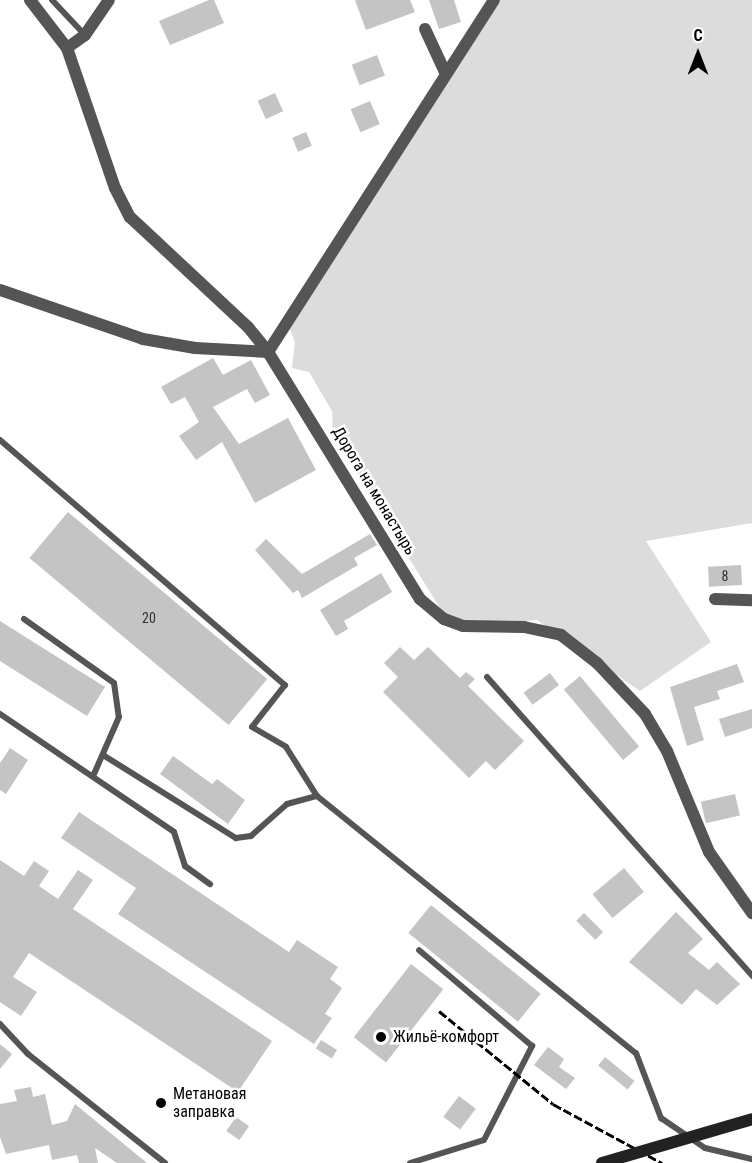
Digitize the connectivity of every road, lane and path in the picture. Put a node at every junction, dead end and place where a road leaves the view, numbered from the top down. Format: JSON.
{"nodes":[{"id":1,"x":30,"y":0,"type":"edge"},
{"id":2,"x":52,"y":0,"type":"edge"},
{"id":3,"x":108,"y":0,"type":"edge"},
{"id":4,"x":494,"y":0,"type":"edge"},
{"id":5,"x":425,"y":28,"type":"dead end"},
{"id":6,"x":85,"y":35,"type":"junction"},
{"id":7,"x":66,"y":48,"type":"junction"},
{"id":8,"x":446,"y":72,"type":"junction"},
{"id":9,"x":0,"y":290,"type":"edge"},
{"id":10,"x":268,"y":352,"type":"junction"},
{"id":11,"x":0,"y":440,"type":"edge"},
{"id":12,"x":716,"y":598,"type":"dead end"},
{"id":13,"x":752,"y":600,"type":"edge"},
{"id":14,"x":24,"y":620,"type":"dead end"},
{"id":15,"x":487,"y":677,"type":"dead end"},
{"id":16,"x":0,"y":714,"type":"edge"},
{"id":17,"x":103,"y":755,"type":"junction"},
{"id":18,"x":94,"y":774,"type":"junction"},
{"id":19,"x":317,"y":796,"type":"junction"},
{"id":20,"x":210,"y":885,"type":"dead end"},
{"id":21,"x":752,"y":913,"type":"edge"},
{"id":22,"x":419,"y":950,"type":"dead end"},
{"id":23,"x":752,"y":976,"type":"edge"},
{"id":24,"x":0,"y":1024,"type":"edge"},
{"id":25,"x":752,"y":1119,"type":"edge"},
{"id":26,"x":752,"y":1159,"type":"edge"},
{"id":27,"x":165,"y":1163,"type":"edge"},
{"id":28,"x":410,"y":1163,"type":"edge"},
{"id":29,"x":602,"y":1163,"type":"edge"}],
"edges":[{"from":1,"to":7,"type":"street","name":"Дорога на монастырь"},
{"from":2,"to":6,"type":"lane"},
{"from":3,"to":6,"type":"street"},
{"from":4,"to":8,"type":"street"},
{"from":5,"to":8,"type":"street"},
{"from":6,"to":7,"type":"street"},
{"from":7,"to":10,"type":"street","name":"Дорога на монастырь"},
{"from":8,"to":10,"type":"street"},
{"from":9,"to":10,"type":"street"},
{"from":10,"to":21,"type":"street","name":"Дорога на монастырь"},
{"from":11,"to":19,"type":"lane"},
{"from":12,"to":13,"type":"street"},
{"from":14,"to":17,"type":"lane"},
{"from":15,"to":23,"type":"lane"},
{"from":16,"to":18,"type":"lane"},
{"from":17,"to":18,"type":"lane"},
{"from":17,"to":19,"type":"lane"},
{"from":18,"to":20,"type":"lane"},
{"from":19,"to":26,"type":"lane"},
{"from":22,"to":28,"type":"lane"},
{"from":24,"to":27,"type":"lane"},
{"from":25,"to":29,"type":"main road","bridge":true}]}
